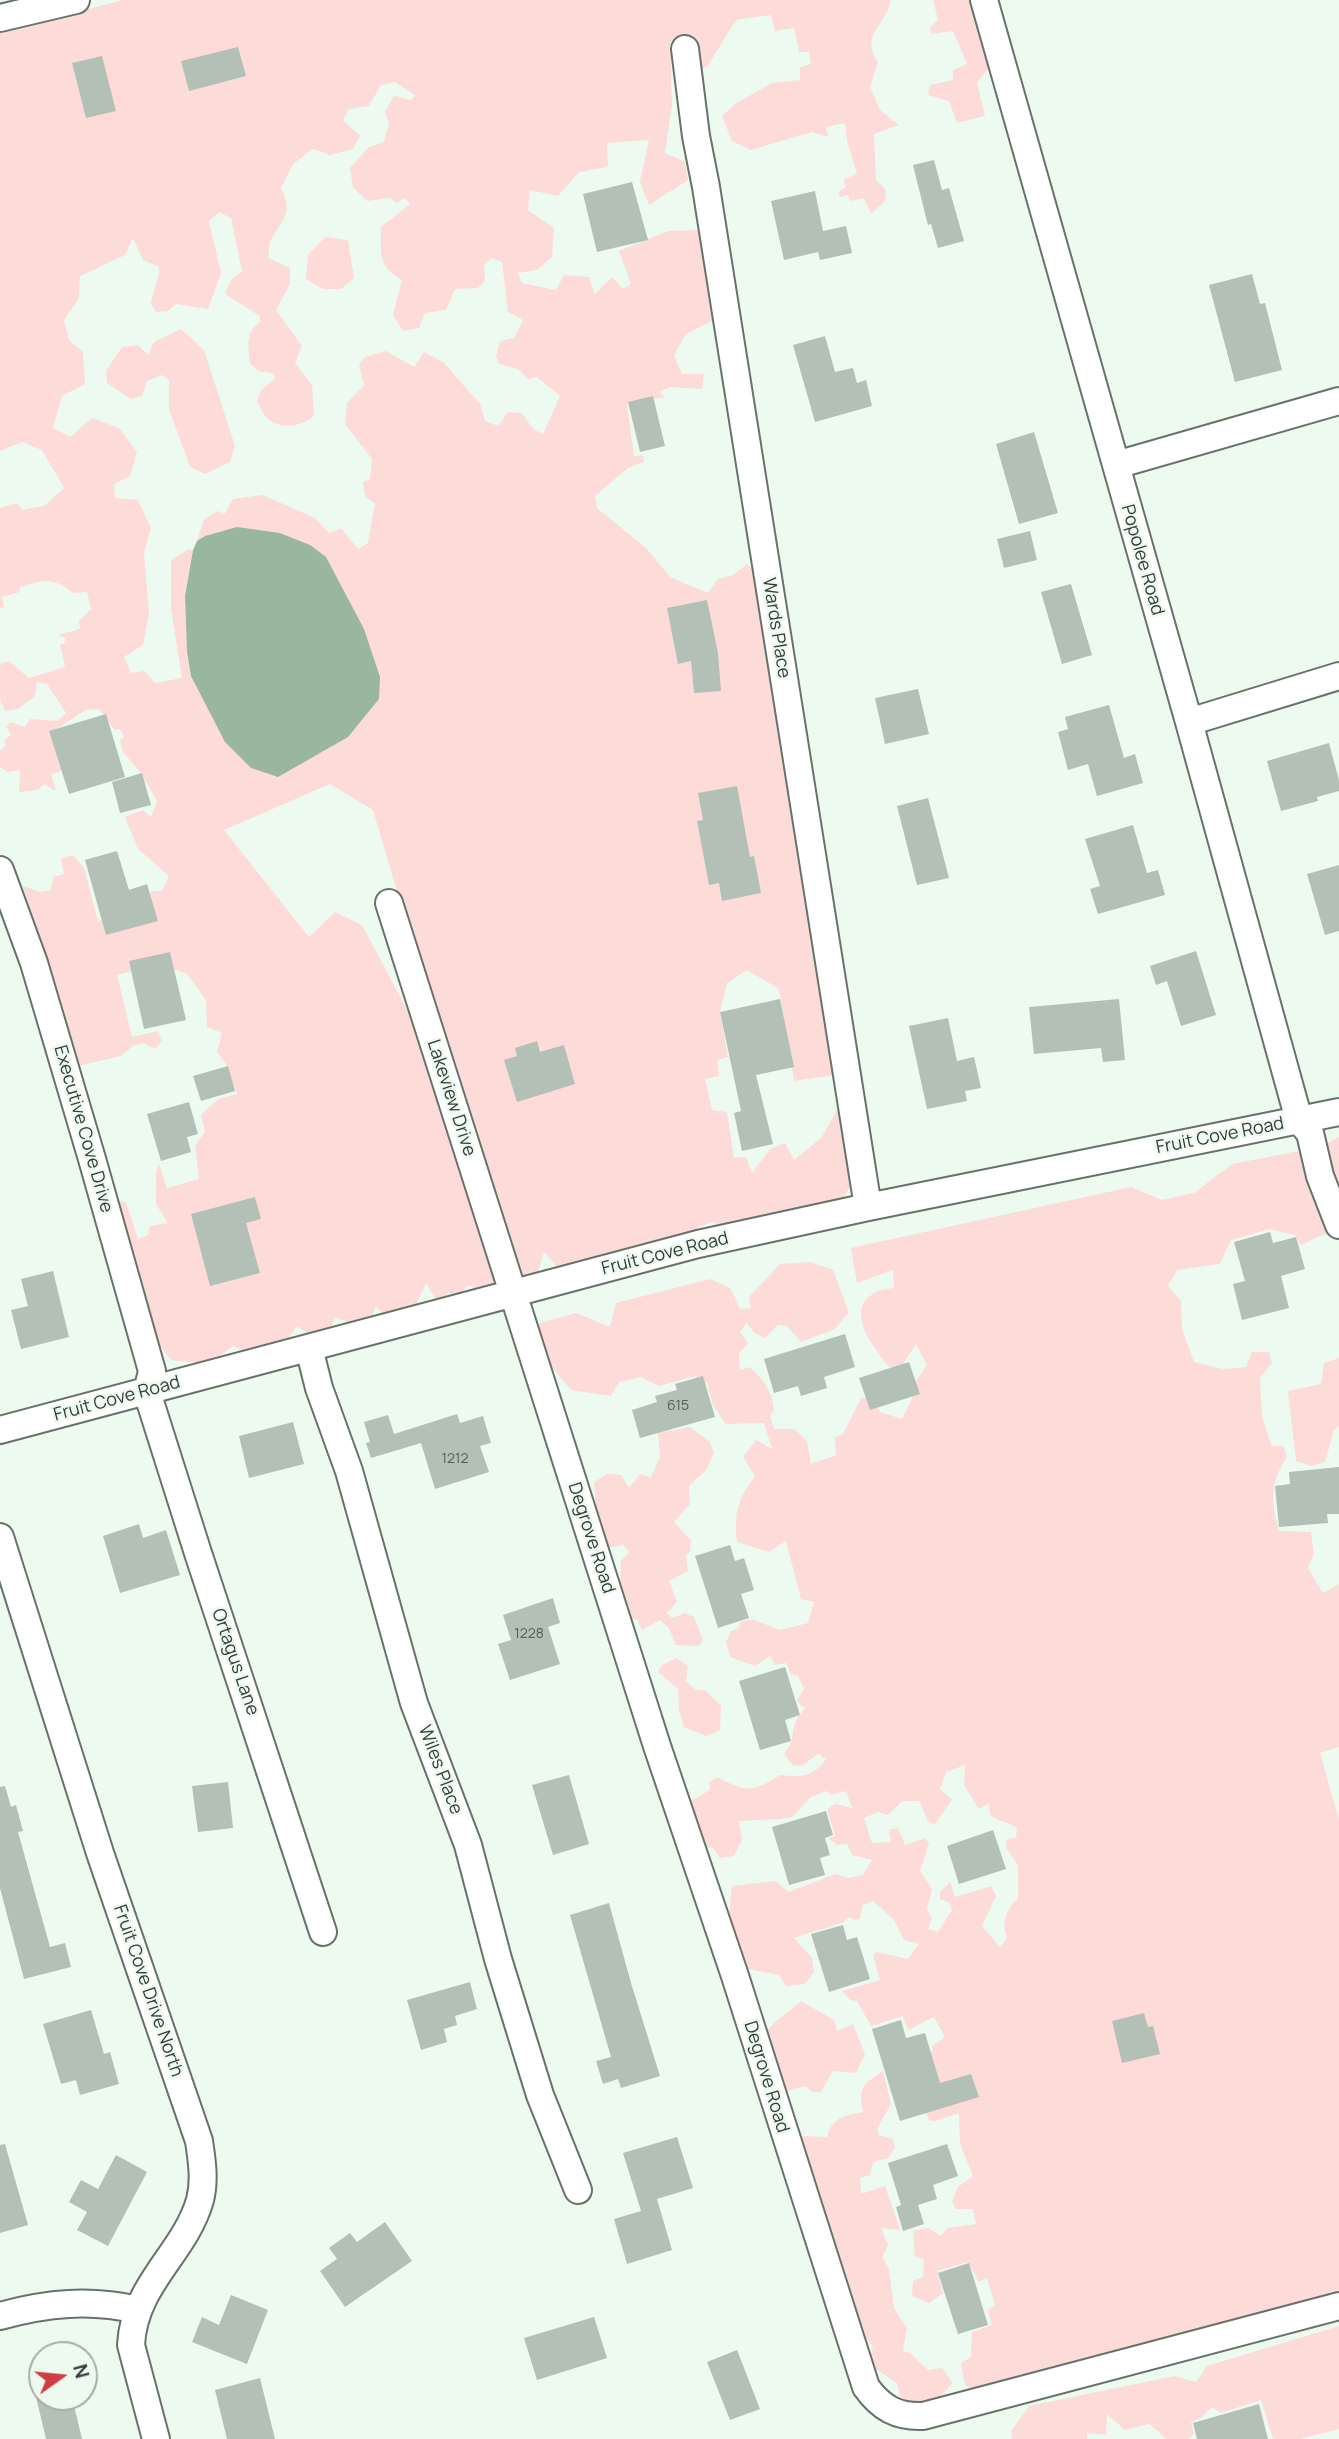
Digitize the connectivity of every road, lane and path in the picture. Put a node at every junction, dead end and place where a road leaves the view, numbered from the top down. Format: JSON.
{"nodes":[{"id":1,"x":74,"y":0,"type":"edge"},
{"id":2,"x":984,"y":0,"type":"edge"},
{"id":3,"x":0,"y":18,"type":"edge"},
{"id":4,"x":685,"y":48,"type":"dead end"},
{"id":5,"x":1339,"y":401,"type":"edge"},
{"id":6,"x":1116,"y":465,"type":"junction"},
{"id":7,"x":1339,"y":676,"type":"edge"},
{"id":8,"x":1189,"y":722,"type":"junction"},
{"id":9,"x":0,"y":870,"type":"edge"},
{"id":10,"x":389,"y":903,"type":"dead end"},
{"id":11,"x":1339,"y":1112,"type":"edge"},
{"id":12,"x":1299,"y":1120,"type":"junction"},
{"id":13,"x":868,"y":1207,"type":"junction"},
{"id":14,"x":1339,"y":1225,"type":"edge"},
{"id":15,"x":512,"y":1293,"type":"junction"},
{"id":16,"x":309,"y":1348,"type":"junction"},
{"id":17,"x":147,"y":1391,"type":"junction"},
{"id":18,"x":0,"y":1430,"type":"edge"},
{"id":19,"x":0,"y":1537,"type":"edge"},
{"id":20,"x":323,"y":1932,"type":"dead end"},
{"id":21,"x":578,"y":2190,"type":"dead end"},
{"id":22,"x":1339,"y":2306,"type":"edge"},
{"id":23,"x":138,"y":2310,"type":"junction"},
{"id":24,"x":0,"y":2316,"type":"edge"},
{"id":25,"x":156,"y":2439,"type":"edge"}],
"edges":[{"from":1,"to":3,"type":"street"},
{"from":2,"to":6,"type":"street","name":"Popolee Road"},
{"from":4,"to":13,"type":"street","name":"Wards Place"},
{"from":5,"to":6,"type":"street"},
{"from":6,"to":8,"type":"street","name":"Popolee Road"},
{"from":7,"to":8,"type":"street"},
{"from":8,"to":12,"type":"street","name":"Popolee Road"},
{"from":9,"to":17,"type":"street","name":"Executive Cove Drive"},
{"from":10,"to":15,"type":"street","name":"Lakeview Drive"},
{"from":11,"to":12,"type":"street","name":"Fruit Cove Road"},
{"from":12,"to":13,"type":"street","name":"Fruit Cove Road"},
{"from":12,"to":14,"type":"street","name":"Popolee Road"},
{"from":13,"to":15,"type":"street","name":"Fruit Cove Road"},
{"from":15,"to":16,"type":"street","name":"Fruit Cove Road"},
{"from":15,"to":22,"type":"street","name":"Degrove Road"},
{"from":16,"to":17,"type":"street","name":"Fruit Cove Road"},
{"from":16,"to":21,"type":"street","name":"Wiles Place"},
{"from":17,"to":18,"type":"street","name":"Fruit Cove Road"},
{"from":17,"to":20,"type":"street","name":"Ortagus Lane"},
{"from":19,"to":23,"type":"street","name":"Fruit Cove Drive North"},
{"from":23,"to":24,"type":"street"},
{"from":23,"to":25,"type":"street","name":"Fruit Cove Drive North"}]}
